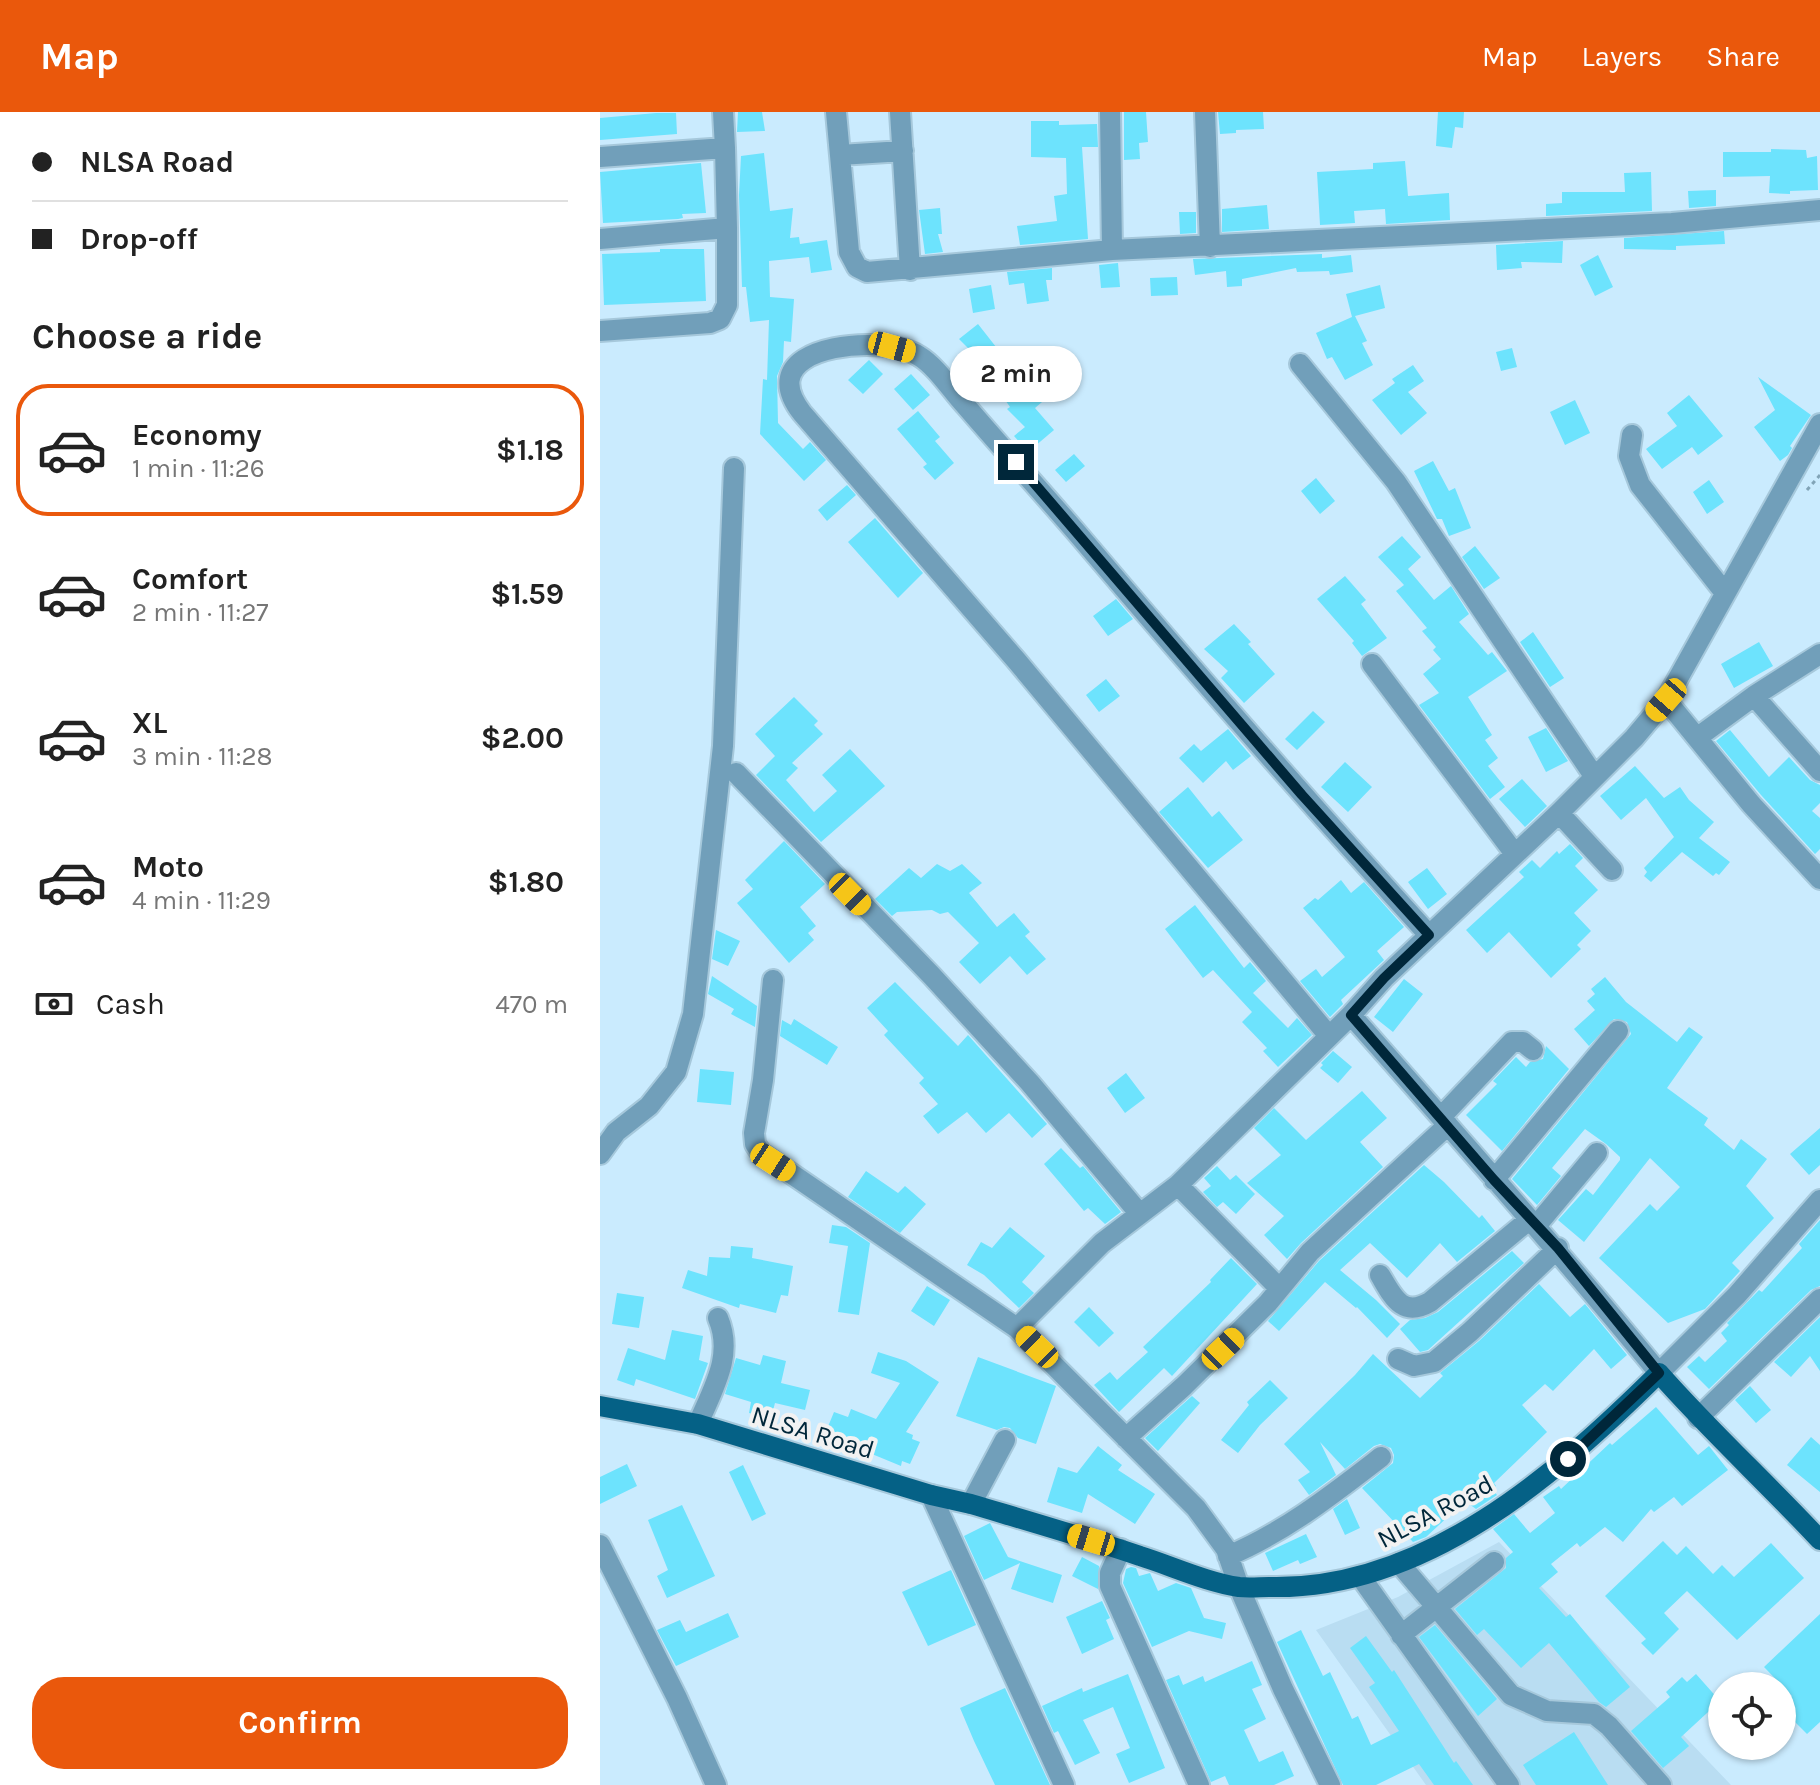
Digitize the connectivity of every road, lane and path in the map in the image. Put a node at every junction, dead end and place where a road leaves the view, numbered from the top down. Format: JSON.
{"nodes":[{"id":1,"x":723,"y":112,"type":"edge"},
{"id":2,"x":836,"y":112,"type":"edge"},
{"id":3,"x":900,"y":112,"type":"edge"},
{"id":4,"x":1110,"y":112,"type":"edge"},
{"id":5,"x":1205,"y":112,"type":"edge"},
{"id":6,"x":725,"y":148,"type":"junction"},
{"id":7,"x":903,"y":151,"type":"junction"},
{"id":8,"x":840,"y":155,"type":"junction"},
{"id":9,"x":600,"y":157,"type":"edge"},
{"id":10,"x":1820,"y":210,"type":"edge"},
{"id":11,"x":727,"y":228,"type":"junction"},
{"id":12,"x":600,"y":239,"type":"edge"},
{"id":13,"x":1210,"y":247,"type":"junction"},
{"id":14,"x":1112,"y":250,"type":"junction"},
{"id":15,"x":910,"y":270,"type":"junction"},
{"id":16,"x":600,"y":331,"type":"edge"},
{"id":17,"x":1300,"y":364,"type":"dead end"},
{"id":18,"x":1820,"y":424,"type":"edge"},
{"id":19,"x":1632,"y":435,"type":"dead end"},
{"id":20,"x":734,"y":468,"type":"dead end"},
{"id":21,"x":1725,"y":593,"type":"junction"},
{"id":22,"x":1820,"y":654,"type":"edge"},
{"id":23,"x":1372,"y":664,"type":"dead end"},
{"id":24,"x":1754,"y":696,"type":"junction"},
{"id":25,"x":1666,"y":700,"type":"junction"},
{"id":26,"x":1698,"y":737,"type":"junction"},
{"id":27,"x":1820,"y":771,"type":"edge"},
{"id":28,"x":736,"y":773,"type":"dead end"},
{"id":29,"x":1594,"y":776,"type":"junction"},
{"id":30,"x":1559,"y":813,"type":"junction"},
{"id":31,"x":1515,"y":854,"type":"junction"},
{"id":32,"x":1612,"y":870,"type":"dead end"},
{"id":33,"x":1820,"y":879,"type":"edge"},
{"id":34,"x":1429,"y":935,"type":"junction"},
{"id":35,"x":773,"y":980,"type":"dead end"},
{"id":36,"x":1351,"y":1015,"type":"junction"},
{"id":37,"x":1618,"y":1031,"type":"dead end"},
{"id":38,"x":1329,"y":1036,"type":"junction"},
{"id":39,"x":1533,"y":1050,"type":"dead end"},
{"id":40,"x":1445,"y":1121,"type":"junction"},
{"id":41,"x":1597,"y":1153,"type":"dead end"},
{"id":42,"x":600,"y":1154,"type":"edge"},
{"id":43,"x":1494,"y":1180,"type":"junction"},
{"id":44,"x":1178,"y":1185,"type":"junction"},
{"id":45,"x":1820,"y":1200,"type":"edge"},
{"id":46,"x":1139,"y":1213,"type":"junction"},
{"id":47,"x":1533,"y":1222,"type":"junction"},
{"id":48,"x":1558,"y":1248,"type":"junction"},
{"id":49,"x":1380,"y":1275,"type":"dead end"},
{"id":50,"x":1279,"y":1288,"type":"junction"},
{"id":51,"x":1820,"y":1299,"type":"edge"},
{"id":52,"x":718,"y":1318,"type":"dead end"},
{"id":53,"x":1017,"y":1328,"type":"junction"},
{"id":54,"x":1398,"y":1359,"type":"dead end"},
{"id":55,"x":1659,"y":1373,"type":"junction"},
{"id":56,"x":600,"y":1406,"type":"edge"},
{"id":57,"x":1698,"y":1418,"type":"junction"},
{"id":58,"x":698,"y":1424,"type":"junction"},
{"id":59,"x":1126,"y":1438,"type":"junction"},
{"id":60,"x":1005,"y":1440,"type":"dead end"},
{"id":61,"x":1381,"y":1457,"type":"dead end"},
{"id":62,"x":931,"y":1495,"type":"junction"},
{"id":63,"x":971,"y":1504,"type":"junction"},
{"id":64,"x":1820,"y":1540,"type":"edge"},
{"id":65,"x":600,"y":1545,"type":"edge"},
{"id":66,"x":1121,"y":1549,"type":"junction"},
{"id":67,"x":1228,"y":1556,"type":"junction"},
{"id":68,"x":1494,"y":1562,"type":"dead end"},
{"id":69,"x":1399,"y":1563,"type":"junction"},
{"id":70,"x":1360,"y":1576,"type":"junction"},
{"id":71,"x":1239,"y":1587,"type":"junction"},
{"id":72,"x":1437,"y":1607,"type":"junction"},
{"id":73,"x":1401,"y":1635,"type":"junction"},
{"id":74,"x":716,"y":1785,"type":"edge"},
{"id":75,"x":1064,"y":1785,"type":"edge"},
{"id":76,"x":1199,"y":1785,"type":"edge"},
{"id":77,"x":1330,"y":1785,"type":"edge"},
{"id":78,"x":1509,"y":1785,"type":"edge"},
{"id":79,"x":1661,"y":1785,"type":"edge"}],
"edges":[{"from":1,"to":6,"type":"street"},
{"from":2,"to":8,"type":"street"},
{"from":3,"to":7,"type":"street"},
{"from":4,"to":14,"type":"street"},
{"from":5,"to":13,"type":"street"},
{"from":6,"to":9,"type":"street"},
{"from":6,"to":11,"type":"street"},
{"from":7,"to":8,"type":"street"},
{"from":7,"to":15,"type":"street"},
{"from":8,"to":15,"type":"street"},
{"from":10,"to":13,"type":"street"},
{"from":11,"to":12,"type":"street"},
{"from":11,"to":16,"type":"street"},
{"from":13,"to":14,"type":"street"},
{"from":14,"to":15,"type":"street"},
{"from":17,"to":29,"type":"street"},
{"from":18,"to":21,"type":"street"},
{"from":19,"to":21,"type":"street"},
{"from":20,"to":42,"type":"street"},
{"from":21,"to":25,"type":"street"},
{"from":22,"to":24,"type":"street"},
{"from":23,"to":31,"type":"street"},
{"from":24,"to":26,"type":"street"},
{"from":24,"to":27,"type":"street"},
{"from":25,"to":26,"type":"street"},
{"from":25,"to":29,"type":"street"},
{"from":26,"to":33,"type":"street"},
{"from":28,"to":46,"type":"street"},
{"from":29,"to":30,"type":"street"},
{"from":30,"to":31,"type":"street"},
{"from":30,"to":32,"type":"street"},
{"from":31,"to":34,"type":"street"},
{"from":34,"to":36,"type":"street"},
{"from":34,"to":38,"type":"street"},
{"from":35,"to":53,"type":"street"},
{"from":36,"to":38,"type":"street"},
{"from":36,"to":40,"type":"street"},
{"from":37,"to":43,"type":"street"},
{"from":38,"to":44,"type":"street"},
{"from":39,"to":40,"type":"street"},
{"from":40,"to":43,"type":"street"},
{"from":40,"to":50,"type":"street"},
{"from":41,"to":47,"type":"street"},
{"from":43,"to":47,"type":"street"},
{"from":44,"to":46,"type":"street"},
{"from":44,"to":50,"type":"street"},
{"from":45,"to":55,"type":"street"},
{"from":46,"to":53,"type":"street"},
{"from":47,"to":48,"type":"street"},
{"from":47,"to":49,"type":"street"},
{"from":48,"to":54,"type":"street"},
{"from":48,"to":55,"type":"street"},
{"from":50,"to":59,"type":"street"},
{"from":51,"to":57,"type":"street"},
{"from":52,"to":58,"type":"street"},
{"from":53,"to":59,"type":"street"},
{"from":55,"to":57,"type":"main road"},
{"from":55,"to":69,"type":"main road","name":"NLSA Road"},
{"from":56,"to":58,"type":"main road","name":"NLSA Road"},
{"from":57,"to":64,"type":"main road"},
{"from":58,"to":62,"type":"main road","name":"NLSA Road"},
{"from":59,"to":67,"type":"street"},
{"from":60,"to":63,"type":"street"},
{"from":61,"to":67,"type":"street"},
{"from":62,"to":63,"type":"main road","name":"NLSA Road"},
{"from":62,"to":75,"type":"street"},
{"from":63,"to":66,"type":"main road","name":"NLSA Road"},
{"from":65,"to":74,"type":"street"},
{"from":66,"to":71,"type":"main road","name":"NLSA Road"},
{"from":66,"to":76,"type":"street"},
{"from":67,"to":71,"type":"street"},
{"from":68,"to":72,"type":"street"},
{"from":69,"to":70,"type":"main road","name":"NLSA Road"},
{"from":69,"to":72,"type":"street"},
{"from":70,"to":71,"type":"main road","name":"NLSA Road"},
{"from":70,"to":73,"type":"street"},
{"from":71,"to":77,"type":"street"},
{"from":72,"to":73,"type":"street"},
{"from":72,"to":79,"type":"street"},
{"from":73,"to":78,"type":"street"}]}
